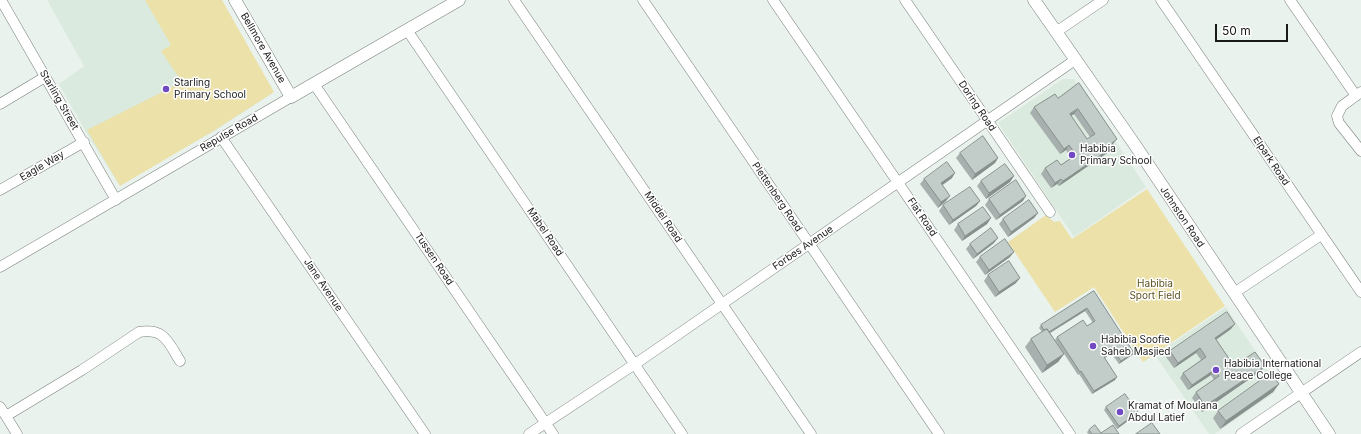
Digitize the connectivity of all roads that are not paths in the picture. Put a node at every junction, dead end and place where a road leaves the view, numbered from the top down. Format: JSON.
{"nodes":[{"id":1,"x":1,"y":0,"type":"edge"},
{"id":2,"x":235,"y":0,"type":"edge"},
{"id":3,"x":459,"y":0,"type":"edge"},
{"id":4,"x":514,"y":0,"type":"edge"},
{"id":5,"x":642,"y":0,"type":"edge"},
{"id":6,"x":774,"y":0,"type":"edge"},
{"id":7,"x":906,"y":0,"type":"edge"},
{"id":8,"x":1034,"y":0,"type":"edge"},
{"id":9,"x":1103,"y":0,"type":"edge"},
{"id":10,"x":1161,"y":0,"type":"edge"},
{"id":11,"x":1290,"y":0,"type":"edge"},
{"id":12,"x":4,"y":14,"type":"edge"},
{"id":13,"x":407,"y":30,"type":"junction"},
{"id":14,"x":1056,"y":32,"type":"junction"},
{"id":15,"x":1075,"y":60,"type":"junction"},
{"id":16,"x":45,"y":78,"type":"junction"},
{"id":17,"x":314,"y":84,"type":"junction"},
{"id":18,"x":1358,"y":94,"type":"edge"},
{"id":19,"x":291,"y":97,"type":"junction"},
{"id":20,"x":0,"y":104,"type":"edge"},
{"id":21,"x":987,"y":121,"type":"junction"},
{"id":22,"x":222,"y":137,"type":"junction"},
{"id":23,"x":84,"y":142,"type":"junction"},
{"id":24,"x":1361,"y":151,"type":"edge"},
{"id":25,"x":898,"y":182,"type":"junction"},
{"id":26,"x":0,"y":190,"type":"edge"},
{"id":27,"x":116,"y":200,"type":"junction"},
{"id":28,"x":1050,"y":212,"type":"dead end"},
{"id":29,"x":1321,"y":235,"type":"junction"},
{"id":30,"x":809,"y":244,"type":"junction"},
{"id":31,"x":0,"y":267,"type":"edge"},
{"id":32,"x":1361,"y":292,"type":"edge"},
{"id":33,"x":1234,"y":293,"type":"junction"},
{"id":34,"x":722,"y":303,"type":"junction"},
{"id":35,"x":1361,"y":352,"type":"edge"},
{"id":36,"x":180,"y":361,"type":"dead end"},
{"id":37,"x":634,"y":364,"type":"junction"},
{"id":38,"x":1301,"y":393,"type":"junction"},
{"id":39,"x":3,"y":411,"type":"edge"},
{"id":40,"x":546,"y":423,"type":"junction"},
{"id":41,"x":17,"y":434,"type":"edge"},
{"id":42,"x":425,"y":434,"type":"edge"},
{"id":43,"x":529,"y":434,"type":"edge"},
{"id":44,"x":553,"y":434,"type":"edge"},
{"id":45,"x":682,"y":434,"type":"edge"},
{"id":46,"x":811,"y":434,"type":"edge"},
{"id":47,"x":939,"y":434,"type":"edge"},
{"id":48,"x":1070,"y":434,"type":"edge"},
{"id":49,"x":1241,"y":434,"type":"edge"},
{"id":50,"x":1329,"y":434,"type":"edge"}],
"edges":[{"from":1,"to":12,"type":"street","name":"Starling Street"},
{"from":2,"to":19,"type":"street","name":"Bellmore Avenue"},
{"from":3,"to":13,"type":"street","name":"Repulse Road"},
{"from":4,"to":34,"type":"street","name":"Middel Road"},
{"from":5,"to":30,"type":"street","name":"Plettenberg Road"},
{"from":6,"to":25,"type":"street","name":"Flat Road"},
{"from":7,"to":21,"type":"street","name":"Doring Road"},
{"from":8,"to":14,"type":"street","name":"Johnston Road"},
{"from":9,"to":14,"type":"street"},
{"from":10,"to":29,"type":"street","name":"Elpark Road"},
{"from":11,"to":18,"type":"street"},
{"from":12,"to":16,"type":"street","name":"Starling Street"},
{"from":13,"to":17,"type":"street","name":"Repulse Road"},
{"from":13,"to":37,"type":"street","name":"Mabel Road"},
{"from":14,"to":15,"type":"street","name":"Johnston Road"},
{"from":15,"to":21,"type":"street","name":"Forbes Avenue"},
{"from":15,"to":33,"type":"street","name":"Johnston Road"},
{"from":16,"to":20,"type":"street"},
{"from":16,"to":23,"type":"street","name":"Starling Street"},
{"from":17,"to":19,"type":"street","name":"Repulse Road"},
{"from":17,"to":40,"type":"street","name":"Tussen Road"},
{"from":18,"to":24,"type":"street"},
{"from":19,"to":22,"type":"street","name":"Repulse Road"},
{"from":21,"to":25,"type":"street","name":"Forbes Avenue"},
{"from":21,"to":28,"type":"street","name":"Doring Road"},
{"from":22,"to":27,"type":"street","name":"Repulse Road"},
{"from":22,"to":42,"type":"street","name":"Jane Avenue"},
{"from":23,"to":26,"type":"street","name":"Eagle Way"},
{"from":23,"to":27,"type":"street","name":"Starling Street"},
{"from":25,"to":30,"type":"street","name":"Forbes Avenue"},
{"from":25,"to":48,"type":"street","name":"Flat Road"},
{"from":27,"to":31,"type":"street","name":"Repulse Road"},
{"from":29,"to":32,"type":"street","name":"Elpark Road"},
{"from":29,"to":33,"type":"street"},
{"from":30,"to":34,"type":"street","name":"Forbes Avenue"},
{"from":30,"to":47,"type":"street","name":"Plettenberg Road"},
{"from":33,"to":38,"type":"street","name":"Johnston Road"},
{"from":34,"to":37,"type":"street","name":"Forbes Avenue"},
{"from":34,"to":46,"type":"street","name":"Middel Road"},
{"from":35,"to":38,"type":"street"},
{"from":36,"to":39,"type":"street"},
{"from":37,"to":40,"type":"street","name":"Forbes Avenue"},
{"from":37,"to":45,"type":"street","name":"Mabel Road"},
{"from":38,"to":49,"type":"street"},
{"from":38,"to":50,"type":"street","name":"Johnston Road"},
{"from":39,"to":41,"type":"street"},
{"from":40,"to":43,"type":"street","name":"Forbes Avenue"},
{"from":40,"to":44,"type":"street","name":"Tussen Road"}]}
